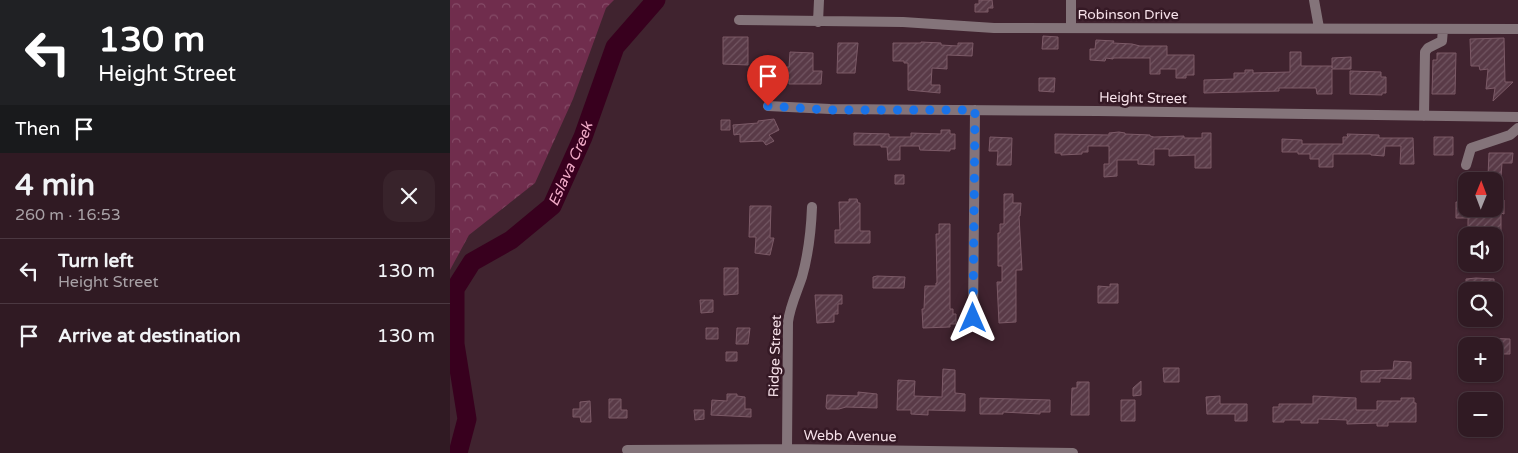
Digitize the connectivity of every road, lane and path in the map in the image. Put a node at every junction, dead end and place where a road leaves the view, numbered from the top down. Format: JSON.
{"nodes":[{"id":1,"x":819,"y":0,"type":"edge"},
{"id":2,"x":1071,"y":0,"type":"edge"},
{"id":3,"x":1314,"y":0,"type":"edge"},
{"id":4,"x":739,"y":20,"type":"dead end"},
{"id":5,"x":818,"y":22,"type":"junction"},
{"id":6,"x":1071,"y":28,"type":"junction"},
{"id":7,"x":1319,"y":28,"type":"junction"},
{"id":8,"x":1443,"y":29,"type":"junction"},
{"id":9,"x":1518,"y":29,"type":"edge"},
{"id":10,"x":768,"y":106,"type":"dead end"},
{"id":11,"x":975,"y":110,"type":"junction"},
{"id":12,"x":1424,"y":116,"type":"junction"},
{"id":13,"x":1518,"y":117,"type":"edge"},
{"id":14,"x":1518,"y":128,"type":"edge"},
{"id":15,"x":1466,"y":165,"type":"dead end"},
{"id":16,"x":812,"y":207,"type":"dead end"},
{"id":17,"x":973,"y":318,"type":"dead end"},
{"id":18,"x":787,"y":449,"type":"junction"},
{"id":19,"x":627,"y":450,"type":"dead end"},
{"id":20,"x":848,"y":452,"type":"edge"},
{"id":21,"x":1073,"y":453,"type":"edge"}],
"edges":[{"from":1,"to":5,"type":"street"},
{"from":2,"to":6,"type":"street"},
{"from":3,"to":7,"type":"street"},
{"from":4,"to":5,"type":"street","name":"Robinson Drive"},
{"from":5,"to":6,"type":"street","name":"Robinson Drive"},
{"from":6,"to":7,"type":"street","name":"Robinson Drive"},
{"from":7,"to":8,"type":"street","name":"Robinson Drive"},
{"from":8,"to":9,"type":"street","name":"Robinson Drive"},
{"from":8,"to":12,"type":"street"},
{"from":10,"to":11,"type":"street","name":"Height Street"},
{"from":11,"to":12,"type":"street","name":"Height Street"},
{"from":11,"to":17,"type":"street"},
{"from":12,"to":13,"type":"street","name":"Height Street"},
{"from":14,"to":15,"type":"street"},
{"from":16,"to":18,"type":"street","name":"Ridge Street"},
{"from":18,"to":19,"type":"street","name":"Webb Avenue"},
{"from":18,"to":20,"type":"street","name":"Webb Avenue"},
{"from":20,"to":21,"type":"street","name":"Webb Avenue"}]}
